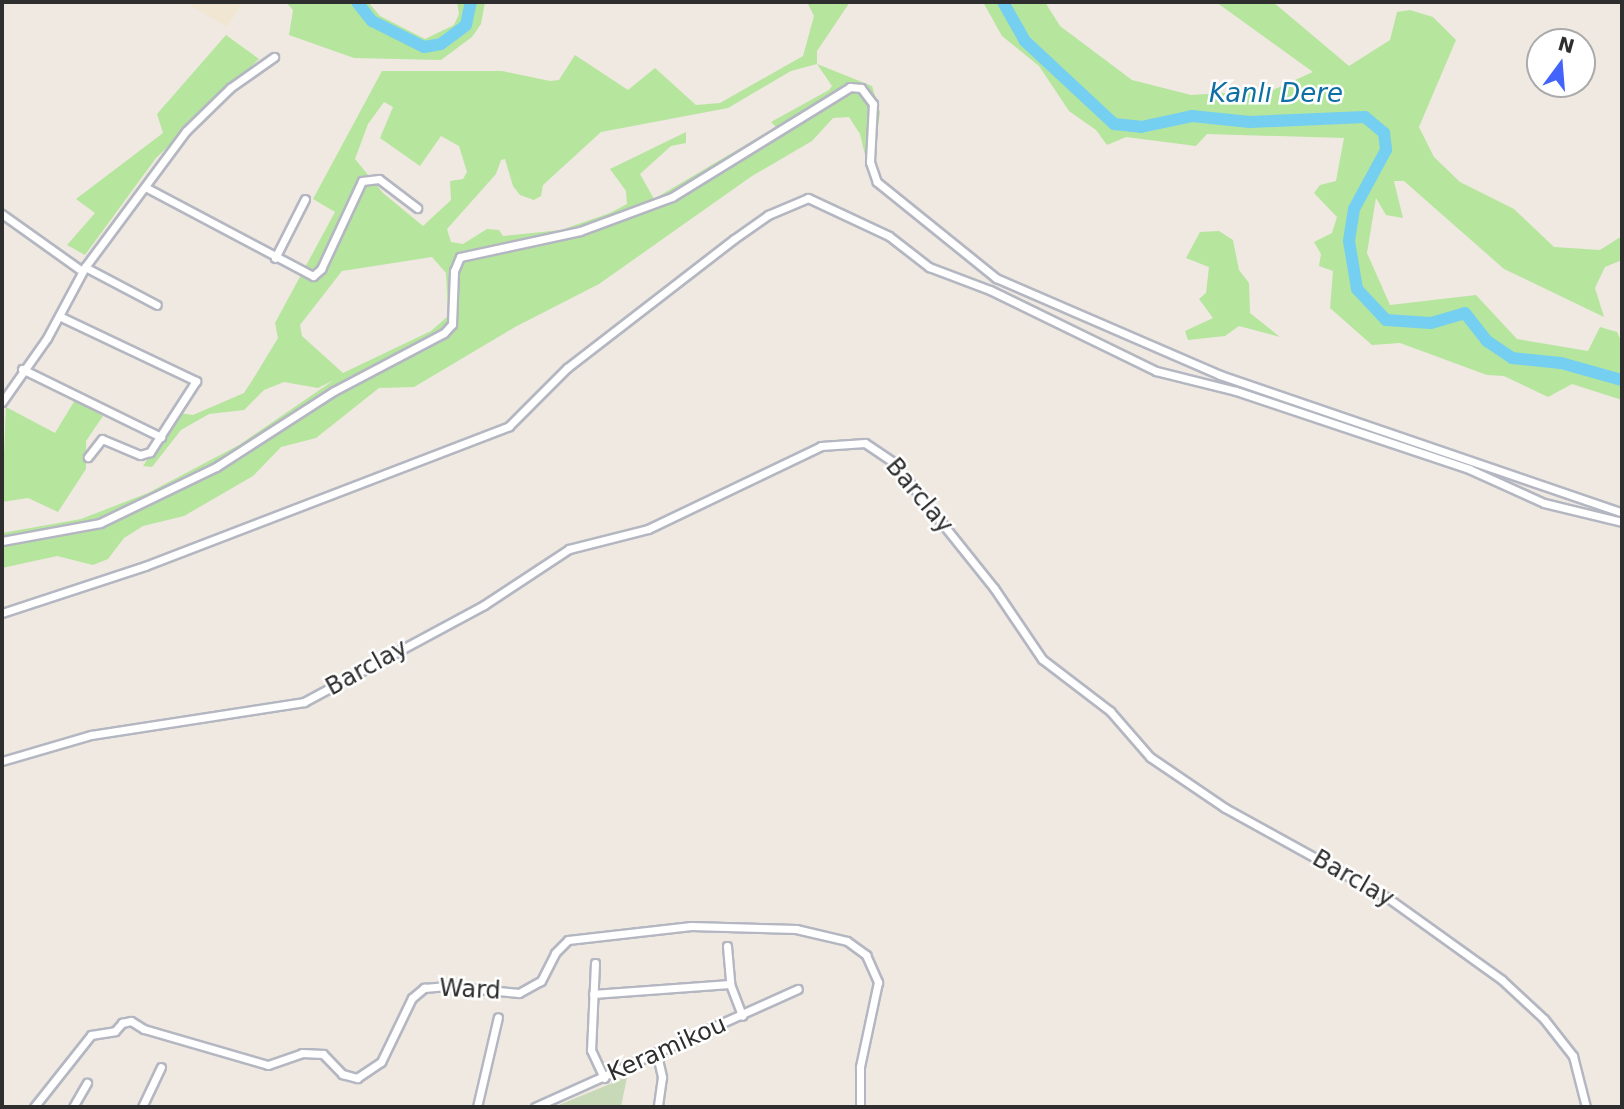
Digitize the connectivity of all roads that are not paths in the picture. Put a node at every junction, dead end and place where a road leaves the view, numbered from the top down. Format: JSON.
{"nodes":[{"id":1,"x":274,"y":57,"type":"dead end"},
{"id":2,"x":148,"y":188,"type":"junction"},
{"id":3,"x":305,"y":199,"type":"dead end"},
{"id":4,"x":417,"y":208,"type":"dead end"},
{"id":5,"x":2,"y":214,"type":"edge"},
{"id":6,"x":275,"y":258,"type":"junction"},
{"id":7,"x":83,"y":269,"type":"junction"},
{"id":8,"x":156,"y":305,"type":"dead end"},
{"id":9,"x":59,"y":316,"type":"junction"},
{"id":10,"x":22,"y":369,"type":"junction"},
{"id":11,"x":2,"y":402,"type":"edge"},
{"id":12,"x":161,"y":437,"type":"junction"},
{"id":13,"x":88,"y":457,"type":"dead end"},
{"id":14,"x":1622,"y":513,"type":"edge"},
{"id":15,"x":1622,"y":522,"type":"edge"},
{"id":16,"x":2,"y":541,"type":"edge"},
{"id":17,"x":2,"y":613,"type":"edge"},
{"id":18,"x":2,"y":761,"type":"edge"},
{"id":19,"x":727,"y":946,"type":"dead end"},
{"id":20,"x":595,"y":963,"type":"dead end"},
{"id":21,"x":730,"y":984,"type":"junction"},
{"id":22,"x":798,"y":989,"type":"dead end"},
{"id":23,"x":593,"y":995,"type":"junction"},
{"id":24,"x":742,"y":1016,"type":"junction"},
{"id":25,"x":498,"y":1017,"type":"dead end"},
{"id":26,"x":657,"y":1055,"type":"junction"},
{"id":27,"x":161,"y":1067,"type":"dead end"},
{"id":28,"x":604,"y":1078,"type":"junction"},
{"id":29,"x":87,"y":1083,"type":"dead end"},
{"id":30,"x":34,"y":1107,"type":"edge"},
{"id":31,"x":73,"y":1107,"type":"edge"},
{"id":32,"x":142,"y":1107,"type":"edge"},
{"id":33,"x":477,"y":1107,"type":"edge"},
{"id":34,"x":535,"y":1107,"type":"edge"},
{"id":35,"x":658,"y":1107,"type":"edge"},
{"id":36,"x":860,"y":1107,"type":"edge"},
{"id":37,"x":1586,"y":1107,"type":"edge"}],
"edges":[{"from":1,"to":2,"type":"street"},
{"from":2,"to":6,"type":"street"},
{"from":2,"to":7,"type":"street"},
{"from":3,"to":6,"type":"street"},
{"from":4,"to":6,"type":"street"},
{"from":5,"to":7,"type":"street"},
{"from":7,"to":8,"type":"street"},
{"from":7,"to":9,"type":"street"},
{"from":9,"to":10,"type":"street"},
{"from":9,"to":12,"type":"street"},
{"from":10,"to":11,"type":"street"},
{"from":10,"to":12,"type":"street"},
{"from":12,"to":13,"type":"street"},
{"from":14,"to":16,"type":"street"},
{"from":15,"to":17,"type":"street"},
{"from":18,"to":37,"type":"street","name":"Barclay"},
{"from":19,"to":21,"type":"street"},
{"from":20,"to":23,"type":"street"},
{"from":21,"to":23,"type":"street"},
{"from":21,"to":24,"type":"street"},
{"from":22,"to":24,"type":"street","name":"Keramikou"},
{"from":23,"to":28,"type":"street"},
{"from":24,"to":26,"type":"street","name":"Keramikou"},
{"from":25,"to":33,"type":"street"},
{"from":26,"to":28,"type":"street","name":"Keramikou"},
{"from":26,"to":35,"type":"street"},
{"from":27,"to":32,"type":"street"},
{"from":28,"to":34,"type":"street","name":"Keramikou"},
{"from":29,"to":31,"type":"street"},
{"from":30,"to":36,"type":"street","name":"Ward"}]}
